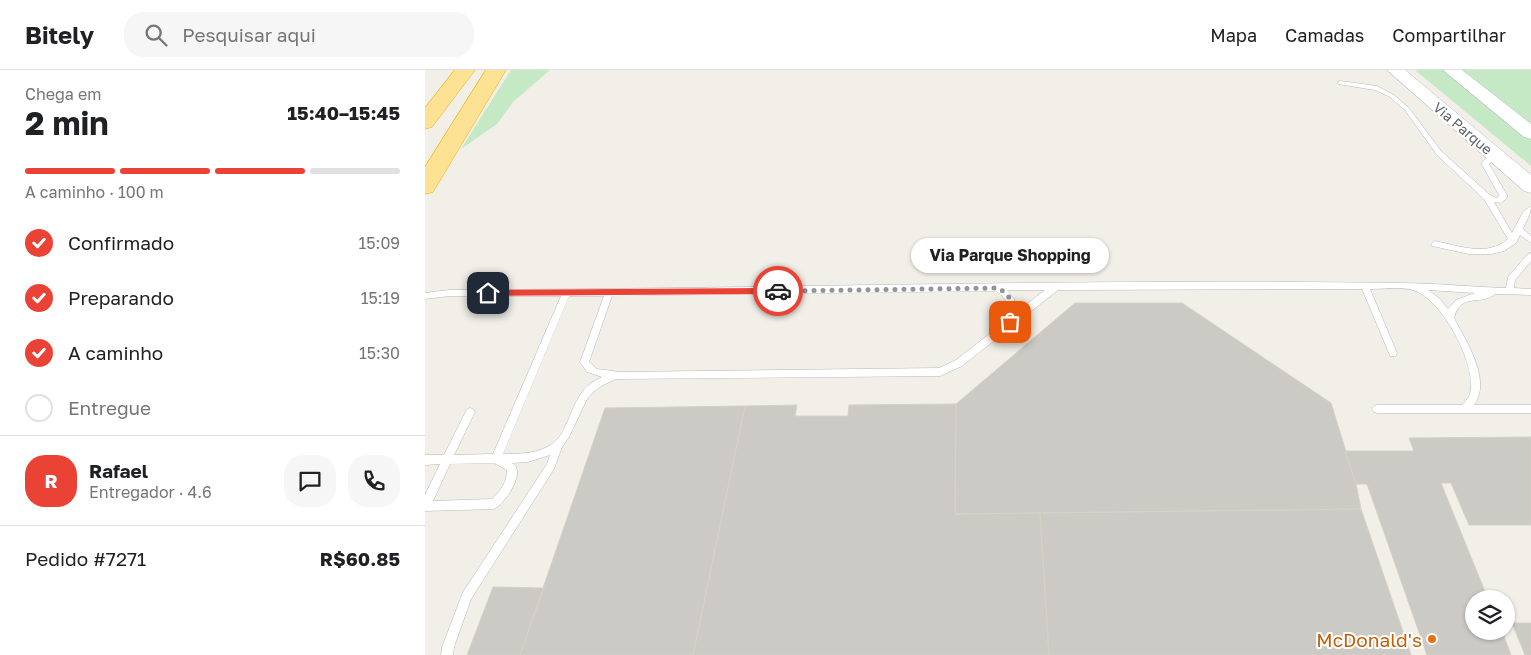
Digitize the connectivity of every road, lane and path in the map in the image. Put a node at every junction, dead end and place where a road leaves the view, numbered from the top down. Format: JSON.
{"nodes":[{"id":1,"x":454,"y":70,"type":"edge"},
{"id":2,"x":465,"y":70,"type":"edge"},
{"id":3,"x":496,"y":70,"type":"edge"},
{"id":4,"x":1395,"y":70,"type":"edge"},
{"id":5,"x":1451,"y":70,"type":"edge"},
{"id":6,"x":1340,"y":83,"type":"dead end"},
{"id":7,"x":466,"y":118,"type":"junction"},
{"id":8,"x":425,"y":122,"type":"edge"},
{"id":9,"x":1531,"y":133,"type":"edge"},
{"id":10,"x":1495,"y":155,"type":"junction"},
{"id":11,"x":425,"y":169,"type":"edge"},
{"id":12,"x":425,"y":186,"type":"edge"},
{"id":13,"x":1531,"y":186,"type":"edge"},
{"id":14,"x":1487,"y":197,"type":"junction"},
{"id":15,"x":1531,"y":209,"type":"edge"},
{"id":16,"x":1519,"y":230,"type":"junction"},
{"id":17,"x":1531,"y":240,"type":"edge"},
{"id":18,"x":1513,"y":241,"type":"junction"},
{"id":19,"x":1435,"y":244,"type":"dead end"},
{"id":20,"x":1531,"y":256,"type":"edge"},
{"id":21,"x":1365,"y":286,"type":"junction"},
{"id":22,"x":1403,"y":286,"type":"junction"},
{"id":23,"x":1059,"y":287,"type":"junction"},
{"id":24,"x":998,"y":288,"type":"junction"},
{"id":25,"x":1509,"y":292,"type":"junction"},
{"id":26,"x":1531,"y":292,"type":"edge"},
{"id":27,"x":566,"y":293,"type":"junction"},
{"id":28,"x":609,"y":293,"type":"junction"},
{"id":29,"x":1496,"y":293,"type":"junction"},
{"id":30,"x":425,"y":296,"type":"edge"},
{"id":31,"x":1450,"y":318,"type":"junction"},
{"id":32,"x":1010,"y":322,"type":"junction"},
{"id":33,"x":1393,"y":353,"type":"dead end"},
{"id":34,"x":620,"y":376,"type":"junction"},
{"id":35,"x":1377,"y":409,"type":"dead end"},
{"id":36,"x":1464,"y":409,"type":"junction"},
{"id":37,"x":1531,"y":409,"type":"edge"},
{"id":38,"x":469,"y":412,"type":"dead end"},
{"id":39,"x":558,"y":445,"type":"junction"},
{"id":40,"x":496,"y":459,"type":"junction"},
{"id":41,"x":425,"y":460,"type":"edge"},
{"id":42,"x":448,"y":460,"type":"junction"},
{"id":43,"x":425,"y":506,"type":"edge"},
{"id":44,"x":447,"y":655,"type":"edge"}],
"edges":[{"from":1,"to":8,"type":"highway"},
{"from":2,"to":8,"type":"highway"},
{"from":3,"to":7,"type":"highway"},
{"from":4,"to":10,"type":"street","name":"Via Parque"},
{"from":5,"to":9,"type":"street"},
{"from":6,"to":14,"type":"lane"},
{"from":7,"to":11,"type":"highway"},
{"from":7,"to":12,"type":"highway"},
{"from":10,"to":13,"type":"street","name":"Via Parque"},
{"from":10,"to":14,"type":"lane"},
{"from":14,"to":18,"type":"lane"},
{"from":15,"to":16,"type":"lane"},
{"from":16,"to":17,"type":"lane"},
{"from":16,"to":18,"type":"lane"},
{"from":18,"to":19,"type":"lane"},
{"from":20,"to":25,"type":"lane"},
{"from":21,"to":22,"type":"lane"},
{"from":21,"to":23,"type":"lane"},
{"from":21,"to":33,"type":"lane"},
{"from":22,"to":29,"type":"lane"},
{"from":22,"to":31,"type":"lane"},
{"from":23,"to":24,"type":"lane"},
{"from":23,"to":32,"type":"lane"},
{"from":24,"to":28,"type":"lane"},
{"from":24,"to":32,"type":"lane"},
{"from":25,"to":26,"type":"lane"},
{"from":25,"to":29,"type":"lane"},
{"from":27,"to":28,"type":"lane"},
{"from":27,"to":30,"type":"lane"},
{"from":27,"to":40,"type":"lane"},
{"from":28,"to":34,"type":"lane"},
{"from":29,"to":31,"type":"lane"},
{"from":31,"to":36,"type":"lane"},
{"from":32,"to":34,"type":"lane"},
{"from":34,"to":39,"type":"lane"},
{"from":35,"to":36,"type":"lane"},
{"from":36,"to":37,"type":"lane"},
{"from":38,"to":42,"type":"lane"},
{"from":39,"to":40,"type":"lane"},
{"from":39,"to":44,"type":"lane"},
{"from":40,"to":42,"type":"lane"},
{"from":40,"to":43,"type":"lane"},
{"from":41,"to":42,"type":"lane"},
{"from":42,"to":43,"type":"lane"}]}
